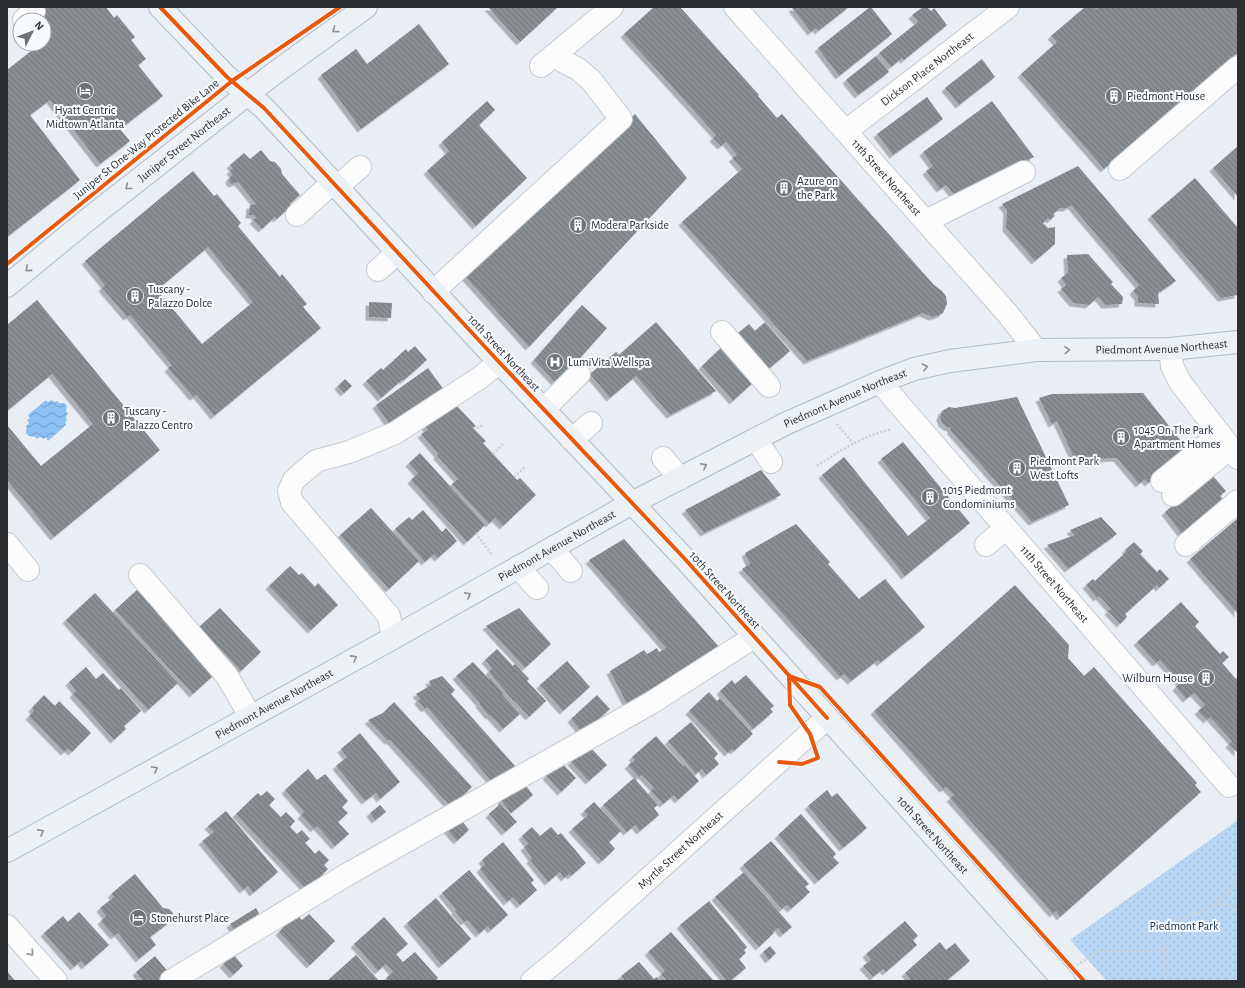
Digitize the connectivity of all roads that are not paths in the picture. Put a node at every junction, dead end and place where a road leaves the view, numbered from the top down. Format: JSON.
{"nodes":[{"id":1,"x":160,"y":7,"type":"edge"},
{"id":2,"x":366,"y":7,"type":"edge"},
{"id":3,"x":612,"y":7,"type":"edge"},
{"id":4,"x":735,"y":7,"type":"edge"},
{"id":5,"x":1008,"y":7,"type":"edge"},
{"id":6,"x":1238,"y":67,"type":"edge"},
{"id":7,"x":248,"y":95,"type":"junction"},
{"id":8,"x":846,"y":131,"type":"junction"},
{"id":9,"x":360,"y":167,"type":"dead end"},
{"id":10,"x":1120,"y":169,"type":"dead end"},
{"id":11,"x":1024,"y":172,"type":"dead end"},
{"id":12,"x":334,"y":185,"type":"junction"},
{"id":13,"x":297,"y":215,"type":"dead end"},
{"id":14,"x":926,"y":221,"type":"junction"},
{"id":15,"x":397,"y":254,"type":"junction"},
{"id":16,"x":378,"y":270,"type":"dead end"},
{"id":17,"x":7,"y":286,"type":"edge"},
{"id":18,"x":433,"y":292,"type":"junction"},
{"id":19,"x":722,"y":332,"type":"dead end"},
{"id":20,"x":1238,"y":342,"type":"edge"},
{"id":21,"x":1170,"y":349,"type":"junction"},
{"id":22,"x":1036,"y":350,"type":"junction"},
{"id":23,"x":498,"y":362,"type":"junction"},
{"id":24,"x":579,"y":374,"type":"dead end"},
{"id":25,"x":880,"y":382,"type":"junction"},
{"id":26,"x":768,"y":386,"type":"dead end"},
{"id":27,"x":544,"y":409,"type":"junction"},
{"id":28,"x":591,"y":423,"type":"dead end"},
{"id":29,"x":756,"y":439,"type":"junction"},
{"id":30,"x":572,"y":440,"type":"junction"},
{"id":31,"x":1229,"y":447,"type":"edge"},
{"id":32,"x":663,"y":458,"type":"dead end"},
{"id":33,"x":771,"y":462,"type":"dead end"},
{"id":34,"x":680,"y":479,"type":"junction"},
{"id":35,"x":1168,"y":488,"type":"dead end"},
{"id":36,"x":1238,"y":501,"type":"edge"},
{"id":37,"x":632,"y":503,"type":"junction"},
{"id":38,"x":1006,"y":528,"type":"junction"},
{"id":39,"x":7,"y":544,"type":"edge"},
{"id":40,"x":986,"y":545,"type":"dead end"},
{"id":41,"x":1186,"y":545,"type":"dead end"},
{"id":42,"x":552,"y":549,"type":"junction"},
{"id":43,"x":518,"y":567,"type":"junction"},
{"id":44,"x":28,"y":570,"type":"dead end"},
{"id":45,"x":571,"y":571,"type":"dead end"},
{"id":46,"x":140,"y":575,"type":"dead end"},
{"id":47,"x":537,"y":588,"type":"dead end"},
{"id":48,"x":754,"y":637,"type":"junction"},
{"id":49,"x":393,"y":638,"type":"junction"},
{"id":50,"x":250,"y":716,"type":"junction"},
{"id":51,"x":827,"y":718,"type":"junction"},
{"id":52,"x":1229,"y":786,"type":"dead end"},
{"id":53,"x":7,"y":850,"type":"edge"},
{"id":54,"x":7,"y":926,"type":"edge"},
{"id":55,"x":1062,"y":978,"type":"edge"},
{"id":56,"x":56,"y":981,"type":"edge"},
{"id":57,"x":172,"y":981,"type":"edge"},
{"id":58,"x":532,"y":981,"type":"edge"}],
"edges":[{"from":1,"to":7,"type":"main road","name":"10th Street Northeast"},
{"from":2,"to":7,"type":"main road","name":"Juniper Street Northeast","one_way":true},
{"from":3,"to":18,"type":"street"},
{"from":4,"to":8,"type":"street","name":"11th Street Northeast"},
{"from":5,"to":8,"type":"street","name":"Dickson Place Northeast"},
{"from":6,"to":10,"type":"street"},
{"from":7,"to":12,"type":"main road","name":"10th Street Northeast"},
{"from":7,"to":17,"type":"main road","name":"Juniper Street Northeast","one_way":true},
{"from":8,"to":14,"type":"street","name":"11th Street Northeast"},
{"from":9,"to":12,"type":"street"},
{"from":11,"to":14,"type":"street"},
{"from":12,"to":13,"type":"street"},
{"from":12,"to":15,"type":"main road","name":"10th Street Northeast"},
{"from":14,"to":22,"type":"street","name":"11th Street Northeast"},
{"from":15,"to":16,"type":"street"},
{"from":15,"to":18,"type":"main road","name":"10th Street Northeast"},
{"from":18,"to":23,"type":"main road","name":"10th Street Northeast"},
{"from":19,"to":26,"type":"street"},
{"from":20,"to":21,"type":"main road","name":"Piedmont Avenue Northeast"},
{"from":22,"to":21,"type":"main road","name":"Piedmont Avenue Northeast","one_way":true},
{"from":21,"to":31,"type":"street"},
{"from":25,"to":22,"type":"main road","name":"Piedmont Avenue Northeast","one_way":true},
{"from":23,"to":27,"type":"main road","name":"10th Street Northeast"},
{"from":23,"to":49,"type":"street"},
{"from":24,"to":27,"type":"street"},
{"from":25,"to":29,"type":"main road","name":"Piedmont Avenue Northeast"},
{"from":25,"to":38,"type":"street","name":"11th Street Northeast"},
{"from":27,"to":30,"type":"main road","name":"10th Street Northeast"},
{"from":28,"to":30,"type":"street"},
{"from":29,"to":33,"type":"street"},
{"from":34,"to":29,"type":"main road","name":"Piedmont Avenue Northeast","one_way":true},
{"from":30,"to":37,"type":"main road","name":"10th Street Northeast"},
{"from":31,"to":35,"type":"street"},
{"from":32,"to":34,"type":"street"},
{"from":34,"to":37,"type":"main road","name":"Piedmont Avenue Northeast"},
{"from":36,"to":41,"type":"street"},
{"from":37,"to":42,"type":"main road","name":"Piedmont Avenue Northeast"},
{"from":37,"to":48,"type":"main road","name":"10th Street Northeast"},
{"from":38,"to":40,"type":"street"},
{"from":38,"to":52,"type":"street","name":"11th Street Northeast"},
{"from":39,"to":44,"type":"street"},
{"from":42,"to":43,"type":"main road","name":"Piedmont Avenue Northeast"},
{"from":42,"to":45,"type":"street"},
{"from":43,"to":47,"type":"street"},
{"from":49,"to":43,"type":"main road","name":"Piedmont Avenue Northeast","one_way":true},
{"from":46,"to":50,"type":"street"},
{"from":48,"to":51,"type":"main road","name":"10th Street Northeast"},
{"from":48,"to":57,"type":"street"},
{"from":50,"to":49,"type":"main road","name":"Piedmont Avenue Northeast","one_way":true},
{"from":53,"to":50,"type":"main road","name":"Piedmont Avenue Northeast","one_way":true},
{"from":51,"to":55,"type":"main road","name":"10th Street Northeast"},
{"from":51,"to":58,"type":"street","name":"Myrtle Street Northeast"},
{"from":54,"to":56,"type":"street","one_way":true}]}
